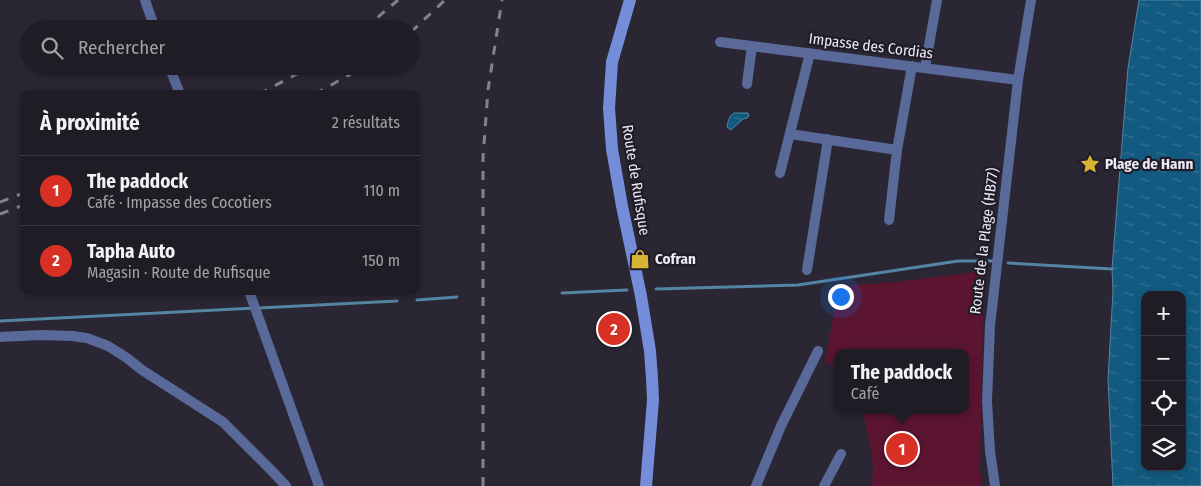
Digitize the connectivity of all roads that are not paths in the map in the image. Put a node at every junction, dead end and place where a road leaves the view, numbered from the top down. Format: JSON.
{"nodes":[{"id":1,"x":144,"y":0,"type":"edge"},
{"id":2,"x":630,"y":0,"type":"edge"},
{"id":3,"x":937,"y":0,"type":"edge"},
{"id":4,"x":1031,"y":0,"type":"edge"},
{"id":5,"x":152,"y":20,"type":"edge"},
{"id":6,"x":720,"y":42,"type":"dead end"},
{"id":7,"x":752,"y":46,"type":"junction"},
{"id":8,"x":810,"y":53,"type":"junction"},
{"id":9,"x":912,"y":66,"type":"junction"},
{"id":10,"x":925,"y":68,"type":"junction"},
{"id":11,"x":173,"y":75,"type":"edge"},
{"id":12,"x":1018,"y":80,"type":"junction"},
{"id":13,"x":747,"y":84,"type":"dead end"},
{"id":14,"x":178,"y":90,"type":"edge"},
{"id":15,"x":790,"y":134,"type":"junction"},
{"id":16,"x":828,"y":139,"type":"junction"},
{"id":17,"x":897,"y":150,"type":"junction"},
{"id":18,"x":780,"y":173,"type":"dead end"},
{"id":19,"x":889,"y":220,"type":"dead end"},
{"id":20,"x":807,"y":270,"type":"dead end"},
{"id":21,"x":251,"y":295,"type":"edge"},
{"id":22,"x":0,"y":337,"type":"edge"},
{"id":23,"x":818,"y":351,"type":"dead end"},
{"id":24,"x":841,"y":454,"type":"dead end"},
{"id":25,"x":286,"y":486,"type":"edge"},
{"id":26,"x":319,"y":486,"type":"edge"},
{"id":27,"x":646,"y":486,"type":"edge"},
{"id":28,"x":756,"y":486,"type":"edge"},
{"id":29,"x":824,"y":486,"type":"edge"},
{"id":30,"x":994,"y":486,"type":"edge"}],
"edges":[{"from":1,"to":5,"type":"street"},
{"from":2,"to":27,"type":"main road","name":"Route de Rufisque"},
{"from":3,"to":10,"type":"street"},
{"from":4,"to":12,"type":"street","name":"Route de la Plage (HB77)"},
{"from":6,"to":7,"type":"street","name":"Impasse des Cordias"},
{"from":7,"to":8,"type":"street","name":"Impasse des Cordias"},
{"from":7,"to":13,"type":"street"},
{"from":8,"to":9,"type":"street","name":"Impasse des Cordias"},
{"from":8,"to":15,"type":"street"},
{"from":9,"to":10,"type":"street","name":"Impasse des Cordias"},
{"from":9,"to":17,"type":"street"},
{"from":10,"to":12,"type":"street","name":"Impasse des Cordias"},
{"from":11,"to":14,"type":"street"},
{"from":12,"to":30,"type":"street","name":"Route de la Plage (HB77)"},
{"from":15,"to":16,"type":"street"},
{"from":15,"to":18,"type":"street"},
{"from":16,"to":17,"type":"street"},
{"from":16,"to":20,"type":"street"},
{"from":17,"to":19,"type":"street"},
{"from":21,"to":26,"type":"street"},
{"from":22,"to":25,"type":"street"},
{"from":23,"to":28,"type":"street"},
{"from":24,"to":29,"type":"street"}]}
